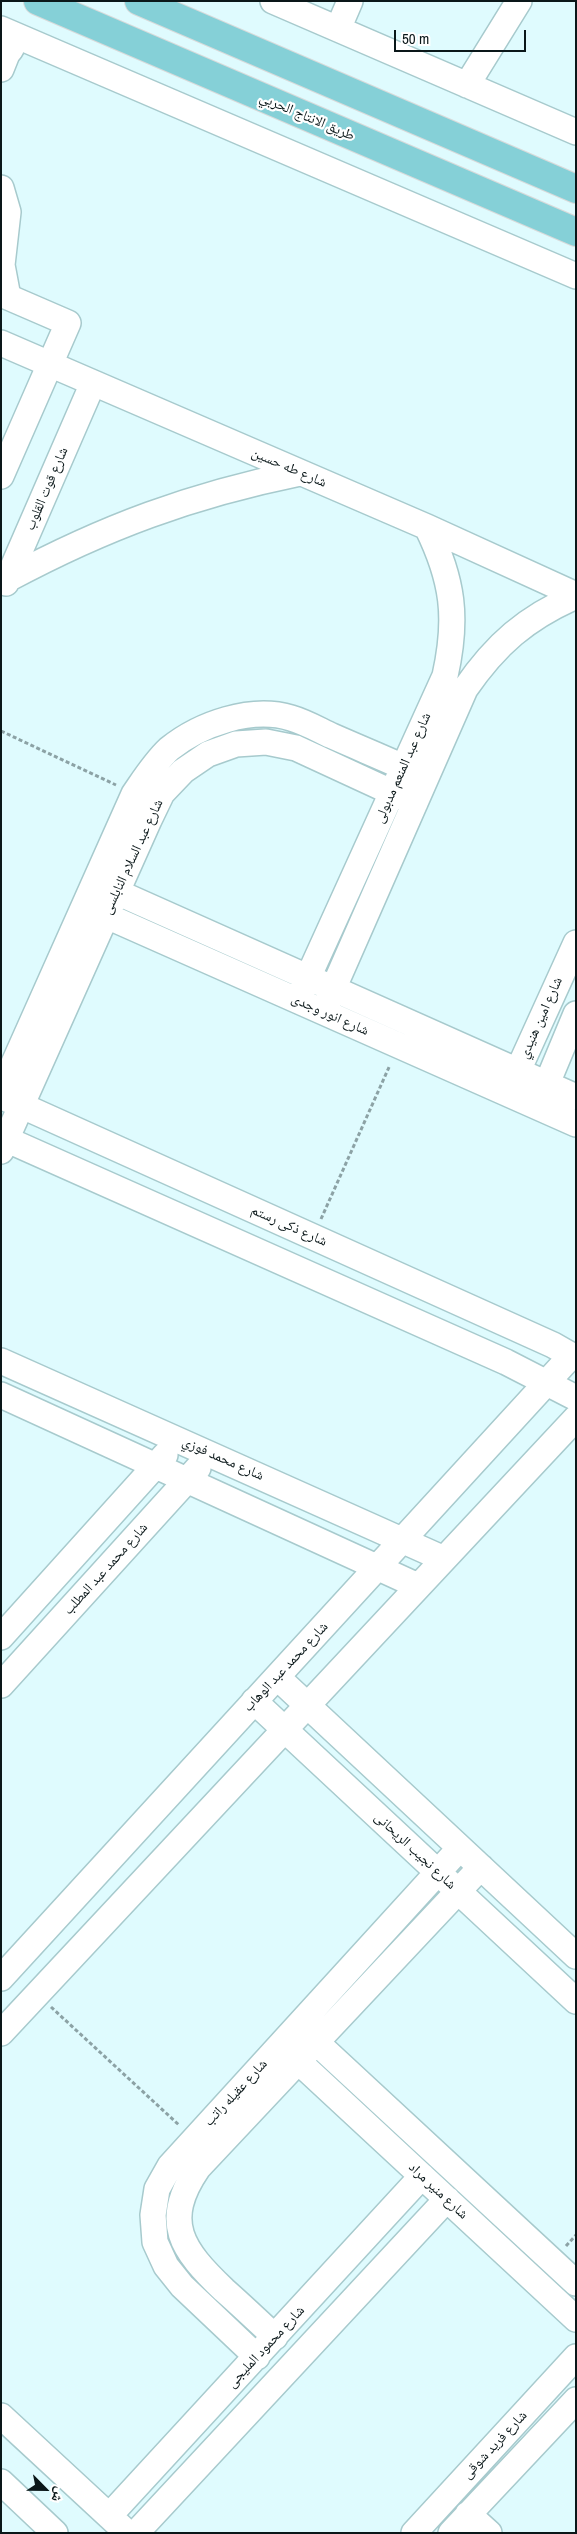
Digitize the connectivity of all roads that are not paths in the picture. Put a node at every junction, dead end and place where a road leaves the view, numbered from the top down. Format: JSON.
{"nodes":[{"id":1,"x":38,"y":1,"type":"edge"},
{"id":2,"x":139,"y":1,"type":"edge"},
{"id":3,"x":274,"y":1,"type":"edge"},
{"id":4,"x":350,"y":1,"type":"edge"},
{"id":5,"x":519,"y":1,"type":"edge"},
{"id":6,"x":338,"y":29,"type":"junction"},
{"id":7,"x":4,"y":49,"type":"edge"},
{"id":8,"x":467,"y":85,"type":"junction"},
{"id":9,"x":576,"y":132,"type":"edge"},
{"id":10,"x":1,"y":188,"type":"edge"},
{"id":11,"x":576,"y":189,"type":"edge"},
{"id":12,"x":576,"y":232,"type":"edge"},
{"id":13,"x":576,"y":276,"type":"edge"},
{"id":14,"x":5,"y":295,"type":"edge"},
{"id":15,"x":1,"y":343,"type":"edge"},
{"id":16,"x":50,"y":364,"type":"junction"},
{"id":17,"x":93,"y":382,"type":"junction"},
{"id":18,"x":300,"y":473,"type":"junction"},
{"id":19,"x":1,"y":476,"type":"edge"},
{"id":20,"x":427,"y":527,"type":"junction"},
{"id":21,"x":5,"y":587,"type":"edge"},
{"id":22,"x":576,"y":595,"type":"edge"},
{"id":23,"x":404,"y":767,"type":"junction"},
{"id":24,"x":426,"y":777,"type":"junction"},
{"id":25,"x":392,"y":792,"type":"junction"},
{"id":26,"x":415,"y":803,"type":"junction"},
{"id":27,"x":106,"y":888,"type":"junction"},
{"id":28,"x":95,"y":911,"type":"junction"},
{"id":29,"x":576,"y":942,"type":"edge"},
{"id":30,"x":308,"y":978,"type":"junction"},
{"id":31,"x":334,"y":989,"type":"junction"},
{"id":32,"x":298,"y":1001,"type":"junction"},
{"id":33,"x":323,"y":1012,"type":"junction"},
{"id":34,"x":576,"y":1014,"type":"edge"},
{"id":35,"x":517,"y":1071,"type":"junction"},
{"id":36,"x":547,"y":1084,"type":"junction"},
{"id":37,"x":1,"y":1092,"type":"edge"},
{"id":38,"x":507,"y":1094,"type":"junction"},
{"id":39,"x":576,"y":1097,"type":"edge"},
{"id":40,"x":12,"y":1101,"type":"edge"},
{"id":41,"x":537,"y":1107,"type":"junction"},
{"id":42,"x":576,"y":1124,"type":"edge"},
{"id":43,"x":3,"y":1143,"type":"edge"},
{"id":44,"x":574,"y":1357,"type":"edge"},
{"id":45,"x":1,"y":1361,"type":"edge"},
{"id":46,"x":548,"y":1382,"type":"junction"},
{"id":47,"x":1,"y":1395,"type":"edge"},
{"id":48,"x":576,"y":1398,"type":"edge"},
{"id":49,"x":576,"y":1418,"type":"edge"},
{"id":50,"x":179,"y":1440,"type":"junction"},
{"id":51,"x":210,"y":1454,"type":"junction"},
{"id":52,"x":156,"y":1466,"type":"junction"},
{"id":53,"x":187,"y":1480,"type":"junction"},
{"id":54,"x":403,"y":1539,"type":"junction"},
{"id":55,"x":444,"y":1559,"type":"junction"},
{"id":56,"x":378,"y":1567,"type":"junction"},
{"id":57,"x":418,"y":1586,"type":"junction"},
{"id":58,"x":1,"y":1637,"type":"edge"},
{"id":59,"x":277,"y":1677,"type":"junction"},
{"id":60,"x":1,"y":1685,"type":"edge"},
{"id":61,"x":254,"y":1701,"type":"junction"},
{"id":62,"x":307,"y":1705,"type":"junction"},
{"id":63,"x":285,"y":1730,"type":"junction"},
{"id":64,"x":460,"y":1848,"type":"junction"},
{"id":65,"x":481,"y":1868,"type":"junction"},
{"id":66,"x":438,"y":1873,"type":"junction"},
{"id":67,"x":458,"y":1892,"type":"junction"},
{"id":68,"x":576,"y":1956,"type":"edge"},
{"id":69,"x":1,"y":1978,"type":"edge"},
{"id":70,"x":576,"y":2001,"type":"edge"},
{"id":71,"x":1,"y":2033,"type":"edge"},
{"id":72,"x":317,"y":2043,"type":"junction"},
{"id":73,"x":299,"y":2062,"type":"junction"},
{"id":74,"x":422,"y":2176,"type":"junction"},
{"id":75,"x":447,"y":2200,"type":"junction"},
{"id":76,"x":576,"y":2283,"type":"edge"},
{"id":77,"x":576,"y":2320,"type":"edge"},
{"id":78,"x":275,"y":2337,"type":"junction"},
{"id":79,"x":576,"y":2356,"type":"edge"},
{"id":80,"x":256,"y":2357,"type":"junction"},
{"id":81,"x":576,"y":2400,"type":"edge"},
{"id":82,"x":1,"y":2416,"type":"edge"},
{"id":83,"x":1,"y":2482,"type":"edge"},
{"id":84,"x":468,"y":2514,"type":"junction"},
{"id":85,"x":118,"y":2524,"type":"edge"},
{"id":86,"x":55,"y":2533,"type":"edge"},
{"id":87,"x":136,"y":2533,"type":"edge"},
{"id":88,"x":414,"y":2533,"type":"edge"},
{"id":89,"x":451,"y":2533,"type":"edge"},
{"id":90,"x":489,"y":2533,"type":"edge"}],
"edges":[{"from":1,"to":12,"type":"main road","name":"طريق الانتاج الحربي"},
{"from":2,"to":11,"type":"main road"},
{"from":3,"to":6,"type":"street"},
{"from":4,"to":6,"type":"street"},
{"from":5,"to":8,"type":"street"},
{"from":6,"to":8,"type":"street"},
{"from":7,"to":13,"type":"street"},
{"from":8,"to":9,"type":"street"},
{"from":10,"to":14,"type":"street"},
{"from":14,"to":16,"type":"street"},
{"from":15,"to":16,"type":"street","name":"شارع طه حسين"},
{"from":16,"to":17,"type":"street","name":"شارع طه حسين"},
{"from":16,"to":19,"type":"street"},
{"from":17,"to":18,"type":"street","name":"شارع طه حسين"},
{"from":17,"to":21,"type":"street","name":"شارع قوت القلوب"},
{"from":18,"to":20,"type":"street","name":"شارع طه حسين"},
{"from":18,"to":21,"type":"street"},
{"from":20,"to":22,"type":"street","name":"شارع طه حسين"},
{"from":20,"to":23,"type":"street","name":"شارع عبد المنعم مدبولى"},
{"from":22,"to":24,"type":"street","name":"شارع عبد المنعم مدبولى"},
{"from":23,"to":24,"type":"street","name":"شارع عبد السلام النابلسى"},
{"from":23,"to":25,"type":"street","name":"شارع عبد المنعم مدبولى"},
{"from":23,"to":27,"type":"street","name":"شارع عبد السلام النابلسى"},
{"from":24,"to":26,"type":"street","name":"شارع عبد المنعم مدبولى"},
{"from":25,"to":26,"type":"street","name":"شارع عبد السلام النابلسى"},
{"from":25,"to":27,"type":"street","name":"شارع عبد السلام النابلسى"},
{"from":25,"to":30,"type":"street","name":"شارع عبد المنعم مدبولى"},
{"from":26,"to":31,"type":"street","name":"شارع عبد المنعم مدبولى"},
{"from":27,"to":28,"type":"street","name":"شارع عبد السلام النابلسى"},
{"from":27,"to":30,"type":"street","name":"شارع انور وجدى"},
{"from":28,"to":32,"type":"street","name":"شارع انور وجدى"},
{"from":28,"to":37,"type":"street","name":"شارع عبد السلام النابلسى"},
{"from":28,"to":40,"type":"street","name":"شارع عبد السلام النابلسى"},
{"from":29,"to":35,"type":"street","name":"شارع امين هنيدي"},
{"from":30,"to":31,"type":"street","name":"شارع انور وجدى"},
{"from":30,"to":32,"type":"street","name":"شارع عبد المنعم مدبولى"},
{"from":31,"to":33,"type":"street","name":"شارع عبد المنعم مدبولى"},
{"from":31,"to":35,"type":"street","name":"شارع انور وجدى"},
{"from":32,"to":33,"type":"street","name":"شارع انور وجدى"},
{"from":33,"to":38,"type":"street","name":"شارع انور وجدى"},
{"from":34,"to":36,"type":"street"},
{"from":35,"to":36,"type":"street","name":"شارع انور وجدى"},
{"from":35,"to":38,"type":"street","name":"شارع امين هنيدي"},
{"from":36,"to":39,"type":"street","name":"شارع انور وجدى"},
{"from":36,"to":41,"type":"street"},
{"from":38,"to":41,"type":"street","name":"شارع انور وجدى"},
{"from":40,"to":43,"type":"street","name":"شارع عبد السلام النابلسى"},
{"from":40,"to":44,"type":"street","name":"شارع ذكى رستم"},
{"from":41,"to":42,"type":"street","name":"شارع انور وجدى"},
{"from":43,"to":46,"type":"street"},
{"from":44,"to":46,"type":"street","name":"شارع محمد عبد الوهاب"},
{"from":45,"to":50,"type":"street","name":"شارع محمد فوزي"},
{"from":46,"to":48,"type":"street"},
{"from":46,"to":54,"type":"street","name":"شارع محمد عبد الوهاب"},
{"from":47,"to":52,"type":"street"},
{"from":49,"to":55,"type":"street"},
{"from":50,"to":51,"type":"street","name":"شارع محمد فوزي"},
{"from":50,"to":52,"type":"street"},
{"from":51,"to":53,"type":"street","name":"شارع محمد عبد المطلب"},
{"from":51,"to":54,"type":"street","name":"شارع محمد فوزي"},
{"from":52,"to":53,"type":"street"},
{"from":52,"to":58,"type":"street"},
{"from":53,"to":56,"type":"street"},
{"from":53,"to":60,"type":"street","name":"شارع محمد عبد المطلب"},
{"from":54,"to":55,"type":"street","name":"شارع محمد فوزي"},
{"from":54,"to":56,"type":"street","name":"شارع محمد عبد الوهاب"},
{"from":55,"to":57,"type":"street"},
{"from":56,"to":57,"type":"street"},
{"from":56,"to":59,"type":"street","name":"شارع محمد عبد الوهاب"},
{"from":57,"to":62,"type":"street"},
{"from":59,"to":61,"type":"street","name":"شارع محمد عبد الوهاب"},
{"from":59,"to":62,"type":"street"},
{"from":61,"to":63,"type":"street","name":"شارع نجيب الريحانى"},
{"from":61,"to":69,"type":"street","name":"شارع محمد عبد الوهاب"},
{"from":62,"to":63,"type":"street"},
{"from":62,"to":64,"type":"street"},
{"from":63,"to":66,"type":"street","name":"شارع نجيب الريحانى"},
{"from":63,"to":71,"type":"street"},
{"from":64,"to":65,"type":"street"},
{"from":64,"to":66,"type":"street","name":"شارع عقيله راتب"},
{"from":65,"to":67,"type":"street","name":"شارع عقيله راتب"},
{"from":65,"to":68,"type":"street"},
{"from":66,"to":67,"type":"street","name":"شارع نجيب الريحانى"},
{"from":66,"to":80,"type":"street","name":"شارع عقيله راتب"},
{"from":67,"to":70,"type":"street","name":"شارع نجيب الريحانى"},
{"from":67,"to":72,"type":"street","name":"شارع عقيله راتب"},
{"from":72,"to":73,"type":"street","name":"شارع عقيله راتب"},
{"from":72,"to":76,"type":"street","name":"شارع منير مراد"},
{"from":73,"to":74,"type":"street","name":"شارع منير مراد"},
{"from":73,"to":78,"type":"street","name":"شارع عقيله راتب"},
{"from":74,"to":75,"type":"street","name":"شارع منير مراد"},
{"from":74,"to":78,"type":"street","name":"شارع محمود المليجى"},
{"from":75,"to":77,"type":"street","name":"شارع منير مراد"},
{"from":75,"to":87,"type":"street"},
{"from":78,"to":80,"type":"street","name":"شارع محمود المليجى"},
{"from":79,"to":88,"type":"street","name":"شارع فريد شوقى"},
{"from":80,"to":85,"type":"street","name":"شارع محمود المليجى"},
{"from":81,"to":84,"type":"street","name":"شارع فريد شوقى"},
{"from":82,"to":85,"type":"street"},
{"from":83,"to":86,"type":"street"},
{"from":84,"to":89,"type":"street","name":"شارع فريد شوقى"},
{"from":84,"to":90,"type":"street"}]}
